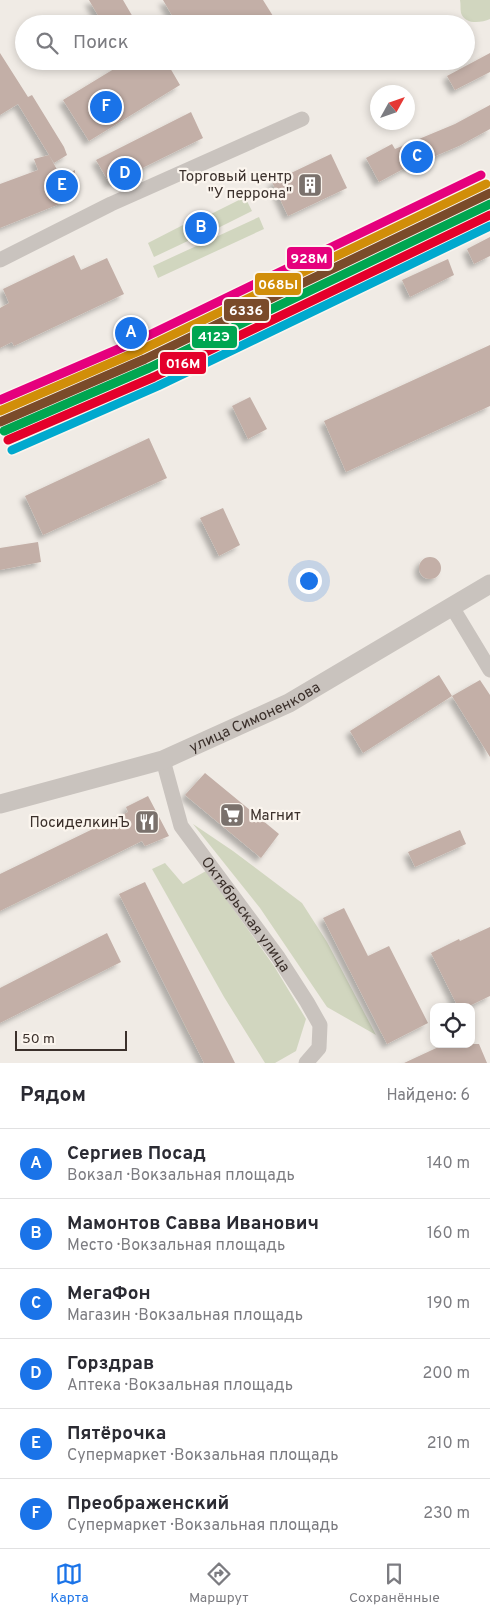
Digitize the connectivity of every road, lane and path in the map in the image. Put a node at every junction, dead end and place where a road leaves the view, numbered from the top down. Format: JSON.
{"nodes":[{"id":1,"x":302,"y":119,"type":"dead end"},
{"id":2,"x":0,"y":260,"type":"edge"},
{"id":3,"x":490,"y":584,"type":"edge"},
{"id":4,"x":452,"y":607,"type":"junction"},
{"id":5,"x":490,"y":670,"type":"edge"},
{"id":6,"x":163,"y":760,"type":"junction"},
{"id":7,"x":0,"y":804,"type":"edge"},
{"id":8,"x":306,"y":1063,"type":"edge"}],
"edges":[{"from":1,"to":2,"type":"street"},
{"from":3,"to":4,"type":"street","name":"улица Симоненкова"},
{"from":4,"to":5,"type":"street"},
{"from":4,"to":6,"type":"street","name":"улица Симоненкова"},
{"from":6,"to":7,"type":"street","name":"улица Симоненкова"},
{"from":6,"to":8,"type":"street","name":"Октябрьская улица"}]}
